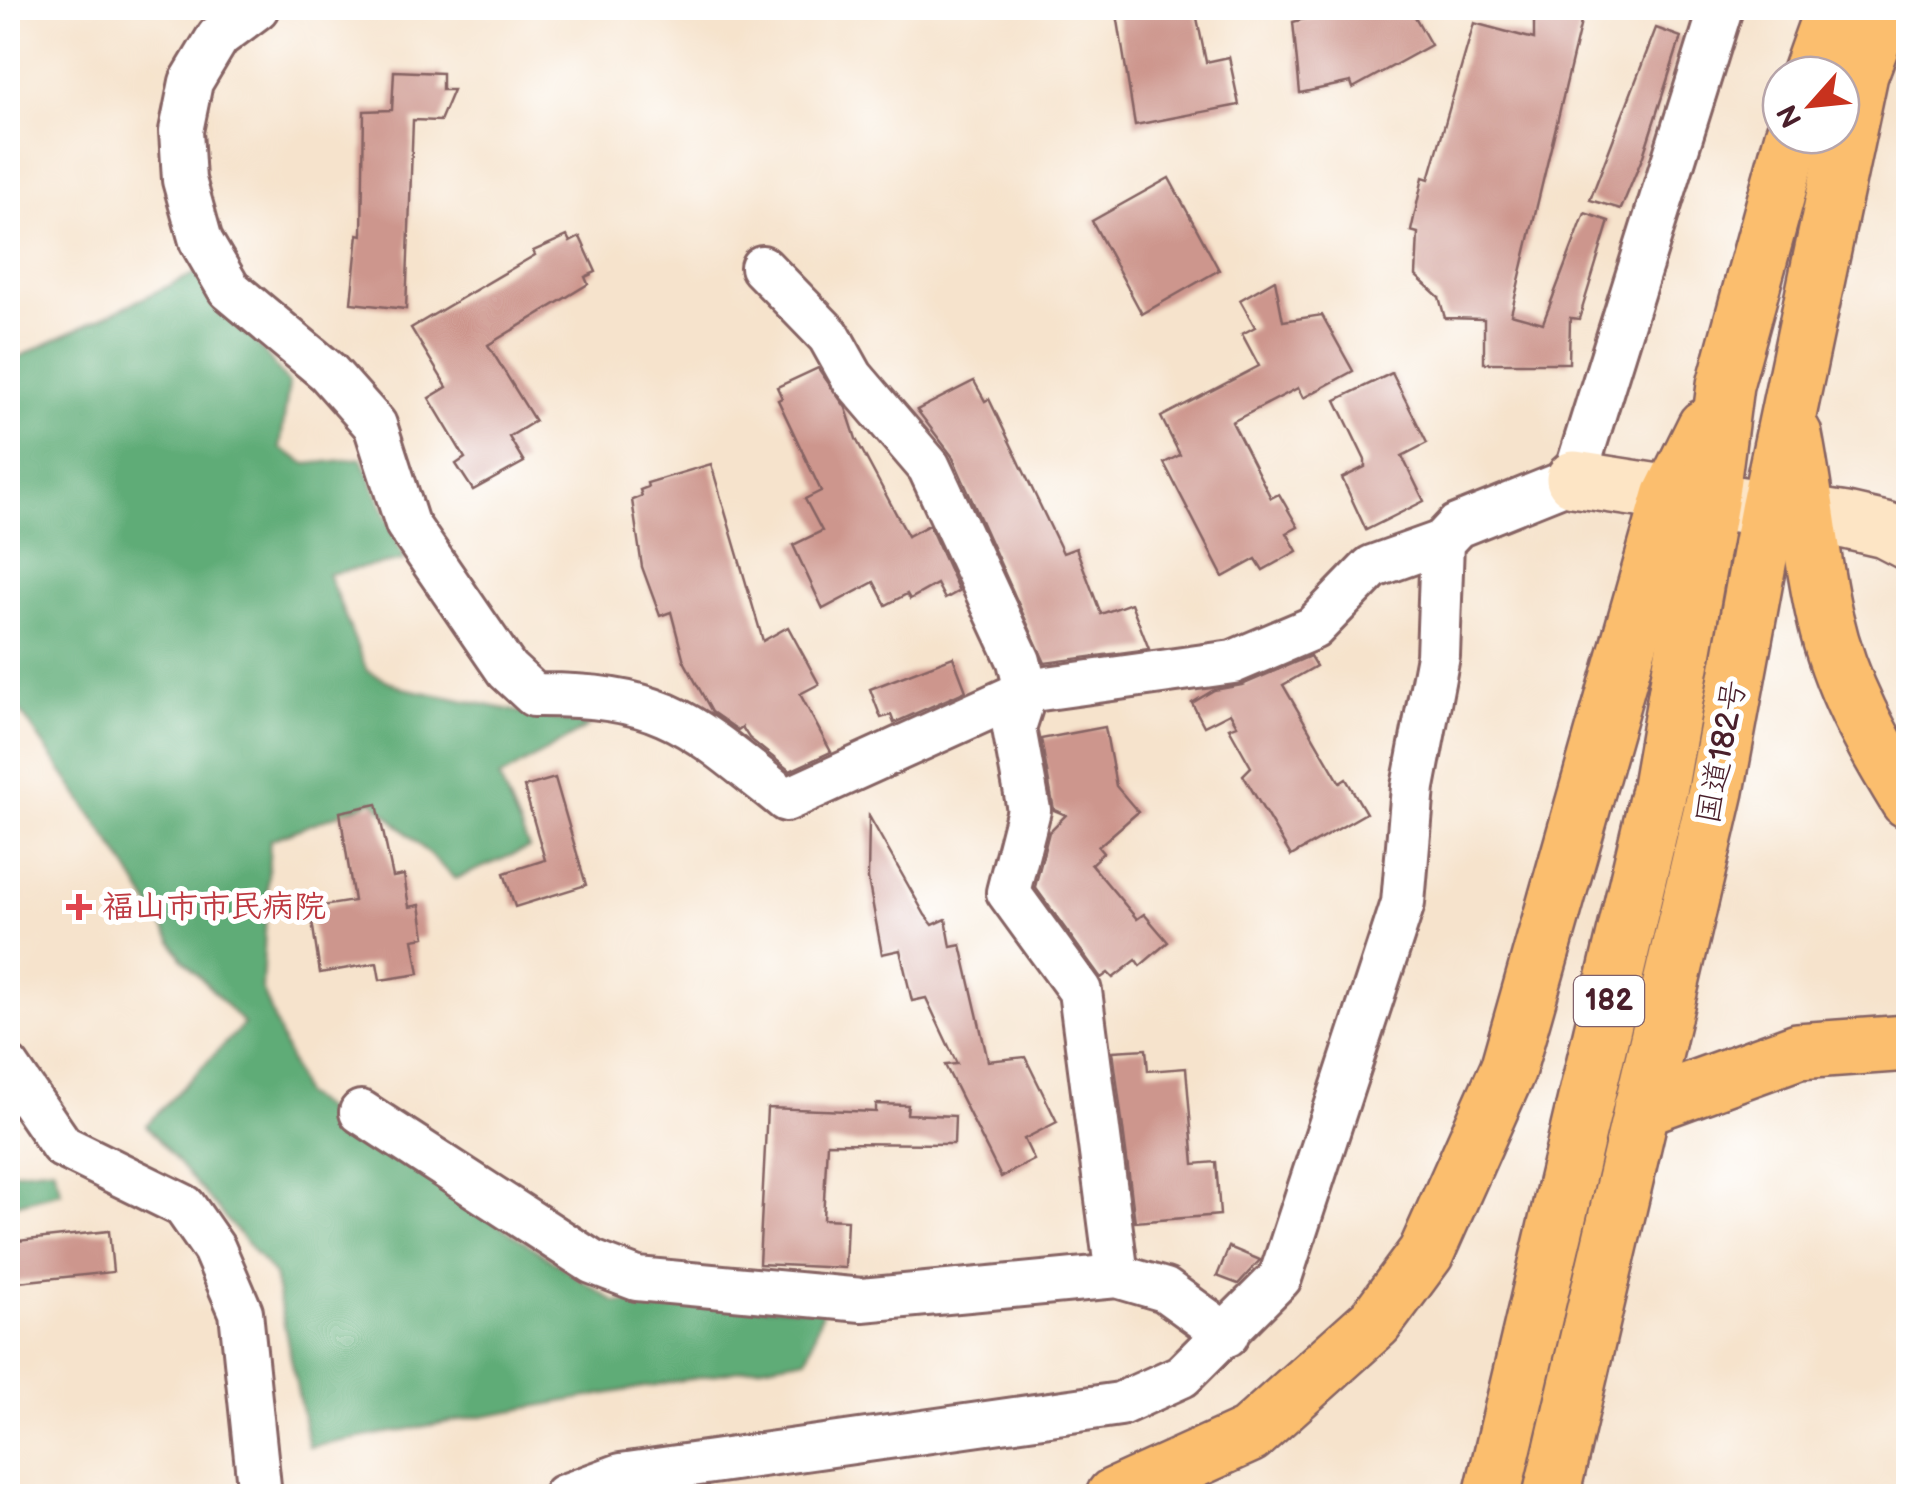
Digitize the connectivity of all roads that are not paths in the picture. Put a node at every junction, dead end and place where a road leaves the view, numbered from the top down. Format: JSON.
{"nodes":[{"id":1,"x":257,"y":8,"type":"edge"},
{"id":2,"x":1721,"y":8,"type":"edge"},
{"id":3,"x":1832,"y":8,"type":"edge"},
{"id":4,"x":1885,"y":8,"type":"edge"},
{"id":5,"x":1816,"y":55,"type":"edge"},
{"id":6,"x":1788,"y":155,"type":"edge"},
{"id":7,"x":762,"y":267,"type":"dead end"},
{"id":8,"x":1574,"y":479,"type":"junction"},
{"id":9,"x":1691,"y":498,"type":"junction"},
{"id":10,"x":1789,"y":513,"type":"junction"},
{"id":11,"x":1442,"y":542,"type":"junction"},
{"id":12,"x":1908,"y":542,"type":"edge"},
{"id":13,"x":1026,"y":691,"type":"junction"},
{"id":14,"x":1908,"y":800,"type":"edge"},
{"id":15,"x":1908,"y":1043,"type":"edge"},
{"id":16,"x":8,"y":1067,"type":"edge"},
{"id":17,"x":1641,"y":1108,"type":"junction"},
{"id":18,"x":360,"y":1112,"type":"dead end"},
{"id":19,"x":1117,"y":1276,"type":"junction"},
{"id":20,"x":1227,"y":1335,"type":"junction"},
{"id":21,"x":622,"y":1486,"type":"edge"},
{"id":22,"x":260,"y":1496,"type":"edge"},
{"id":23,"x":564,"y":1496,"type":"edge"},
{"id":24,"x":1114,"y":1496,"type":"edge"},
{"id":25,"x":1492,"y":1496,"type":"edge"},
{"id":26,"x":1551,"y":1496,"type":"edge"}],
"edges":[{"from":1,"to":13,"type":"street"},
{"from":2,"to":8,"type":"street"},
{"from":3,"to":5,"type":"highway"},
{"from":4,"to":10,"type":"highway","name":"国道182号","number":"182"},
{"from":6,"to":9,"type":"highway","name":"国道182号","number":"182"},
{"from":7,"to":13,"type":"street"},
{"from":8,"to":9,"type":"street"},
{"from":8,"to":11,"type":"street"},
{"from":9,"to":10,"type":"street"},
{"from":9,"to":24,"type":"highway"},
{"from":9,"to":25,"type":"highway","name":"国道182号","number":"182"},
{"from":10,"to":12,"type":"street"},
{"from":10,"to":14,"type":"highway"},
{"from":10,"to":17,"type":"highway","name":"国道182号","number":"182"},
{"from":11,"to":13,"type":"street"},
{"from":11,"to":20,"type":"street"},
{"from":13,"to":19,"type":"street"},
{"from":15,"to":17,"type":"highway"},
{"from":16,"to":22,"type":"street"},
{"from":17,"to":26,"type":"highway","name":"国道182号","number":"182"},
{"from":18,"to":19,"type":"street"},
{"from":19,"to":20,"type":"street"},
{"from":20,"to":21,"type":"street"},
{"from":21,"to":23,"type":"street"}]}
